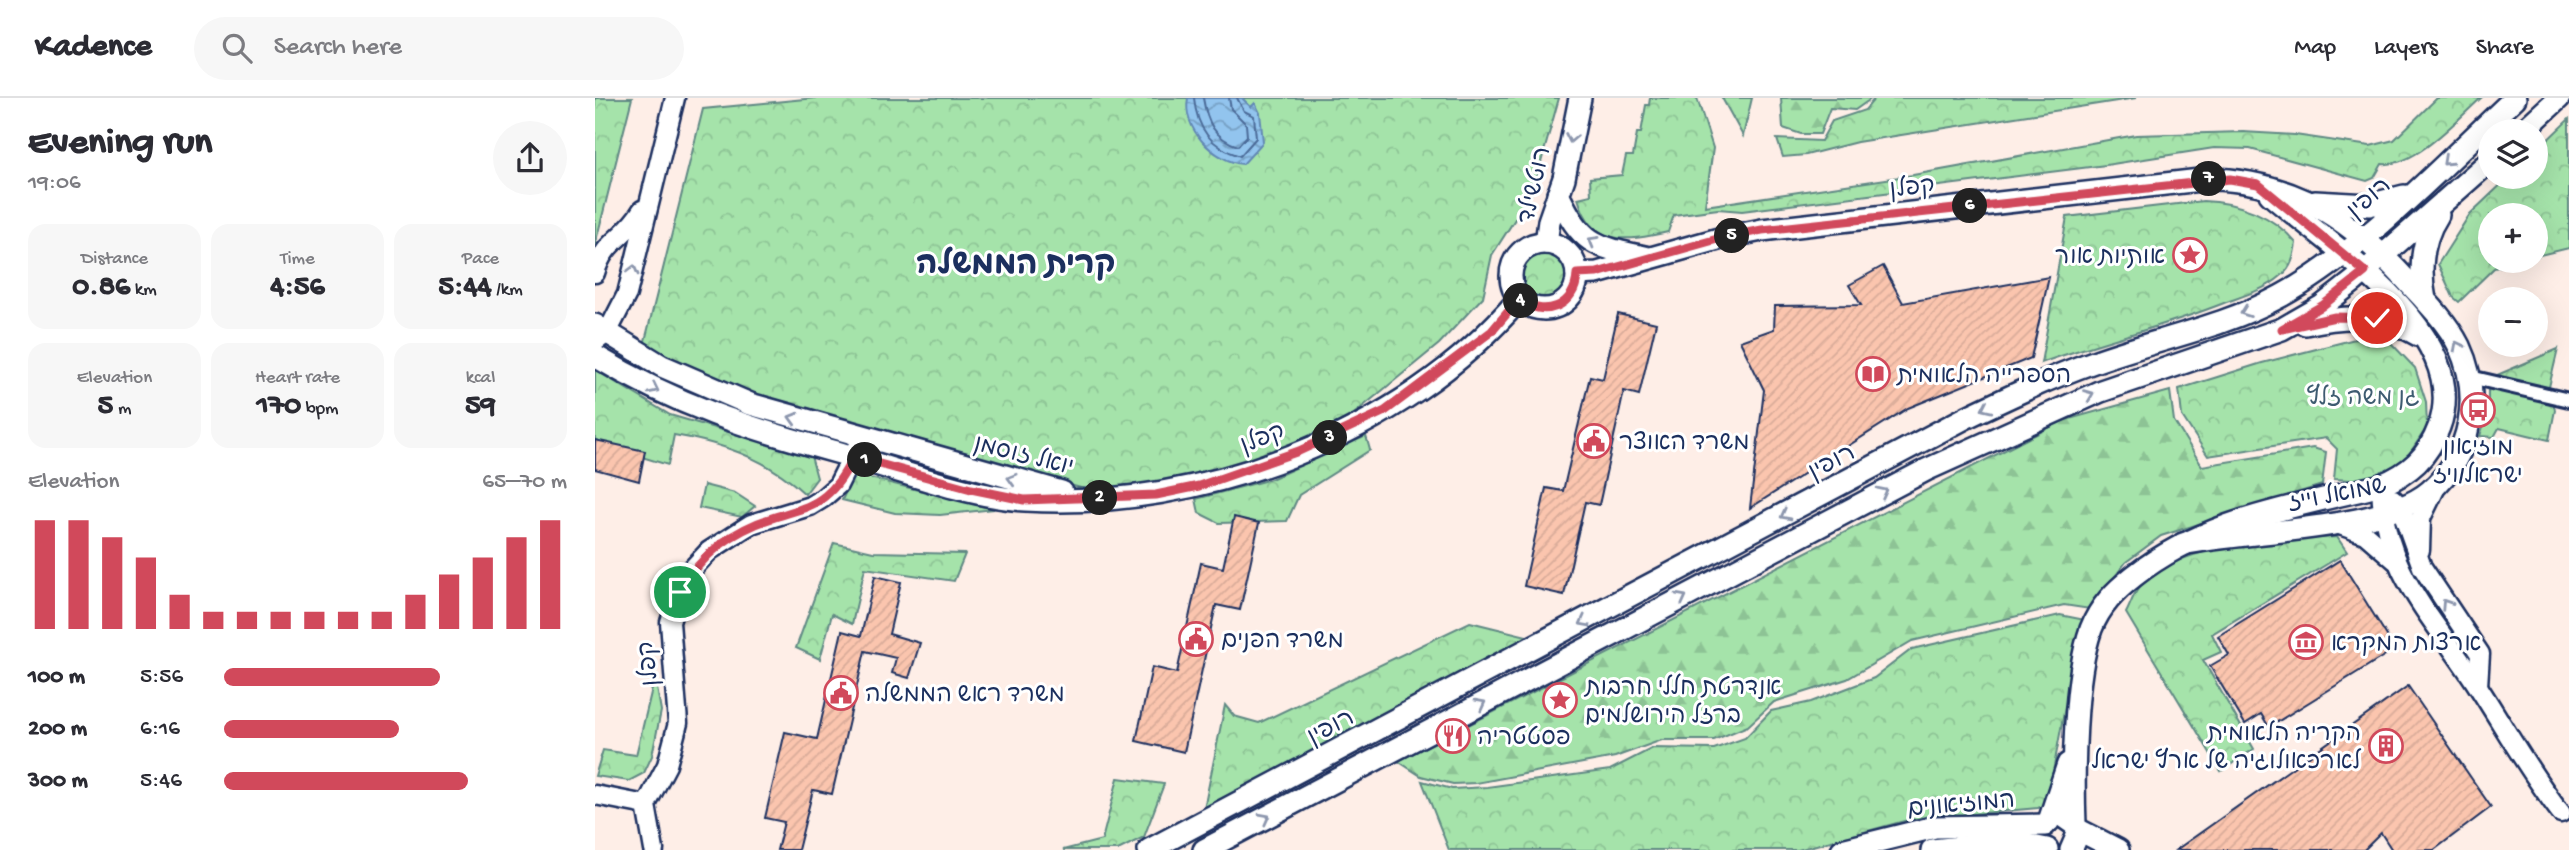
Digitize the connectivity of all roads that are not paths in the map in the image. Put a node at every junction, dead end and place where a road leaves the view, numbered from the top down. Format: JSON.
{"nodes":[{"id":1,"x":675,"y":98,"type":"edge"},
{"id":2,"x":1580,"y":98,"type":"edge"},
{"id":3,"x":2515,"y":98,"type":"edge"},
{"id":4,"x":2559,"y":98,"type":"edge"},
{"id":5,"x":2536,"y":119,"type":"edge"},
{"id":6,"x":2478,"y":172,"type":"edge"},
{"id":7,"x":656,"y":178,"type":"junction"},
{"id":8,"x":1561,"y":186,"type":"junction"},
{"id":9,"x":2412,"y":193,"type":"junction"},
{"id":10,"x":2447,"y":201,"type":"junction"},
{"id":11,"x":2305,"y":211,"type":"junction"},
{"id":12,"x":2362,"y":237,"type":"junction"},
{"id":13,"x":1546,"y":243,"type":"junction"},
{"id":14,"x":2344,"y":251,"type":"junction"},
{"id":15,"x":2383,"y":257,"type":"junction"},
{"id":16,"x":1650,"y":258,"type":"junction"},
{"id":17,"x":2365,"y":272,"type":"junction"},
{"id":18,"x":595,"y":273,"type":"edge"},
{"id":19,"x":1577,"y":274,"type":"junction"},
{"id":20,"x":2306,"y":281,"type":"junction"},
{"id":21,"x":1519,"y":299,"type":"junction"},
{"id":22,"x":2424,"y":300,"type":"junction"},
{"id":23,"x":2282,"y":329,"type":"junction"},
{"id":24,"x":599,"y":333,"type":"edge"},
{"id":25,"x":2425,"y":339,"type":"junction"},
{"id":26,"x":595,"y":356,"type":"edge"},
{"id":27,"x":2470,"y":377,"type":"junction"},
{"id":28,"x":2569,"y":400,"type":"edge"},
{"id":29,"x":858,"y":447,"type":"junction"},
{"id":30,"x":2441,"y":478,"type":"junction"},
{"id":31,"x":2381,"y":485,"type":"junction"},
{"id":32,"x":1102,"y":498,"type":"joint"},
{"id":33,"x":2391,"y":511,"type":"junction"},
{"id":34,"x":2330,"y":523,"type":"junction"},
{"id":35,"x":2183,"y":544,"type":"junction"},
{"id":36,"x":2395,"y":560,"type":"junction"},
{"id":37,"x":2422,"y":567,"type":"junction"},
{"id":38,"x":2478,"y":686,"type":"junction"},
{"id":39,"x":2078,"y":718,"type":"junction"},
{"id":40,"x":595,"y":794,"type":"edge"},
{"id":41,"x":646,"y":805,"type":"junction"},
{"id":42,"x":2561,"y":813,"type":"dead end"},
{"id":43,"x":2047,"y":823,"type":"junction"},
{"id":44,"x":2074,"y":835,"type":"edge"},
{"id":45,"x":2048,"y":849,"type":"edge"},
{"id":46,"x":654,"y":850,"type":"edge"},
{"id":47,"x":1149,"y":850,"type":"edge"},
{"id":48,"x":1204,"y":850,"type":"edge"},
{"id":49,"x":1842,"y":850,"type":"edge"},
{"id":50,"x":1932,"y":850,"type":"edge"},
{"id":51,"x":2118,"y":850,"type":"edge"}],
"edges":[{"from":1,"to":7,"type":"street"},
{"from":2,"to":8,"type":"street","name":"רוטשילד","one_way":true},
{"from":3,"to":9,"type":"street","name":"רופין","one_way":true},
{"from":4,"to":5,"type":"street"},
{"from":6,"to":10,"type":"street","name":"רופין"},
{"from":7,"to":18,"type":"street"},
{"from":24,"to":7,"type":"street","one_way":true},
{"from":8,"to":13,"type":"street","name":"רוטשילד"},
{"from":16,"to":8,"type":"street","one_way":true},
{"from":9,"to":11,"type":"street"},
{"from":9,"to":12,"type":"street","name":"רופין"},
{"from":10,"to":15,"type":"street","name":"רופין"},
{"from":10,"to":22,"type":"street"},
{"from":11,"to":12,"type":"street","name":"קפלן"},
{"from":11,"to":14,"type":"street","name":"קפלן"},
{"from":11,"to":16,"type":"street","name":"קפלן"},
{"from":11,"to":20,"type":"street"},
{"from":12,"to":14,"type":"street","name":"רופין"},
{"from":12,"to":15,"type":"street","name":"קפלן"},
{"from":13,"to":19,"type":"street"},
{"from":13,"to":21,"type":"street"},
{"from":14,"to":17,"type":"street","name":"שמואל וייז"},
{"from":14,"to":20,"type":"street","name":"רופין"},
{"from":15,"to":17,"type":"street","name":"רופין"},
{"from":15,"to":22,"type":"street","name":"שמואל וייז"},
{"from":16,"to":19,"type":"street","name":"קפלן"},
{"from":17,"to":23,"type":"street","name":"רופין"},
{"from":17,"to":25,"type":"street","name":"שמואל וייז"},
{"from":19,"to":21,"type":"street"},
{"from":20,"to":47,"type":"street","name":"רופין","one_way":true},
{"from":21,"to":32,"type":"street","name":"קפלן"},
{"from":27,"to":22,"type":"street","name":"שמואל וייז","one_way":true},
{"from":23,"to":25,"type":"street"},
{"from":48,"to":23,"type":"street","name":"רופין","one_way":true},
{"from":29,"to":24,"type":"street","name":"יואל זוסמן","one_way":true},
{"from":25,"to":31,"type":"street","name":"שמואל וייז"},
{"from":26,"to":29,"type":"street","name":"יואל זוסמן","one_way":true},
{"from":27,"to":28,"type":"street"},
{"from":27,"to":30,"type":"street","name":"שמואל וייז"},
{"from":29,"to":32,"type":"street","name":"יואל זוסמן"},
{"from":29,"to":41,"type":"street","name":"קפלן"},
{"from":30,"to":33,"type":"street","name":"שמואל וייז"},
{"from":30,"to":37,"type":"street"},
{"from":31,"to":33,"type":"street"},
{"from":31,"to":35,"type":"street","name":"שמואל וייז"},
{"from":33,"to":34,"type":"street","name":"שמואל וייז"},
{"from":33,"to":36,"type":"street"},
{"from":33,"to":37,"type":"street"},
{"from":34,"to":35,"type":"street","name":"שמואל וייז"},
{"from":34,"to":36,"type":"street"},
{"from":35,"to":39,"type":"street","name":"שמואל וייז"},
{"from":36,"to":38,"type":"street"},
{"from":38,"to":37,"type":"street","one_way":true},
{"from":38,"to":42,"type":"street"},
{"from":39,"to":43,"type":"street","name":"שמואל וייז"},
{"from":39,"to":44,"type":"street","name":"שמואל וייז"},
{"from":40,"to":41,"type":"street"},
{"from":41,"to":46,"type":"street"},
{"from":43,"to":44,"type":"street","name":"המוזיאונים"},
{"from":43,"to":45,"type":"street"},
{"from":43,"to":49,"type":"street","name":"המוזיאונים"},
{"from":44,"to":51,"type":"street","name":"המוזיאונים"},
{"from":45,"to":50,"type":"street","name":"המוזיאונים"}]}
